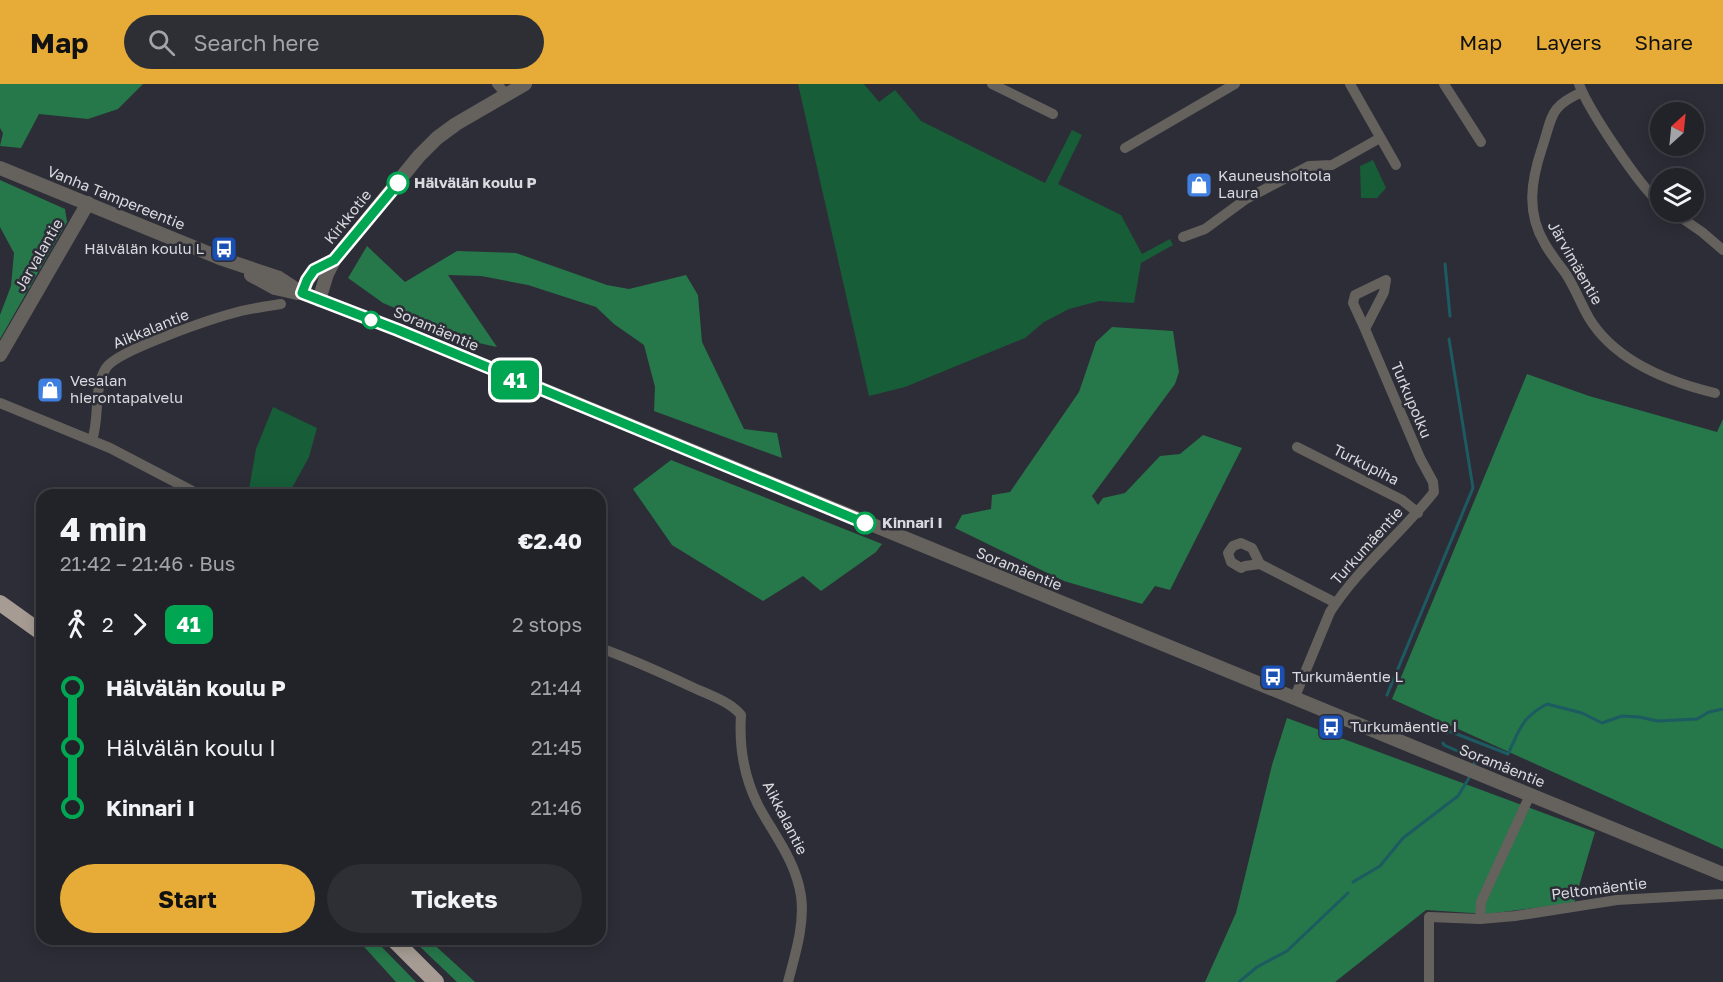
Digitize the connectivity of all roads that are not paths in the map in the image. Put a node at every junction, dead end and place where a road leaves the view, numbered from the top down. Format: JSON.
{"nodes":[{"id":1,"x":525,"y":84,"type":"edge"},
{"id":2,"x":992,"y":84,"type":"edge"},
{"id":3,"x":1235,"y":84,"type":"edge"},
{"id":4,"x":1350,"y":84,"type":"edge"},
{"id":5,"x":1444,"y":84,"type":"edge"},
{"id":6,"x":1580,"y":88,"type":"edge"},
{"id":7,"x":502,"y":89,"type":"edge"},
{"id":8,"x":1053,"y":114,"type":"dead end"},
{"id":9,"x":1380,"y":138,"type":"junction"},
{"id":10,"x":1481,"y":142,"type":"dead end"},
{"id":11,"x":1125,"y":148,"type":"dead end"},
{"id":12,"x":1396,"y":165,"type":"dead end"},
{"id":13,"x":0,"y":168,"type":"edge"},
{"id":14,"x":1650,"y":192,"type":"edge"},
{"id":15,"x":88,"y":203,"type":"junction"},
{"id":16,"x":1688,"y":222,"type":"edge"},
{"id":17,"x":1183,"y":237,"type":"dead end"},
{"id":18,"x":1723,"y":250,"type":"edge"},
{"id":19,"x":334,"y":260,"type":"junction"},
{"id":20,"x":302,"y":293,"type":"junction"},
{"id":21,"x":319,"y":300,"type":"junction"},
{"id":22,"x":281,"y":304,"type":"dead end"},
{"id":23,"x":1365,"y":329,"type":"dead end"},
{"id":24,"x":0,"y":355,"type":"edge"},
{"id":25,"x":1715,"y":393,"type":"dead end"},
{"id":26,"x":0,"y":403,"type":"edge"},
{"id":27,"x":92,"y":440,"type":"junction"},
{"id":28,"x":1297,"y":447,"type":"dead end"},
{"id":29,"x":1433,"y":482,"type":"joint"},
{"id":30,"x":189,"y":489,"type":"edge"},
{"id":31,"x":1418,"y":513,"type":"junction"},
{"id":32,"x":1260,"y":564,"type":"dead end"},
{"id":33,"x":0,"y":603,"type":"edge"},
{"id":34,"x":1336,"y":603,"type":"junction"},
{"id":35,"x":36,"y":629,"type":"edge"},
{"id":36,"x":606,"y":650,"type":"edge"},
{"id":37,"x":1294,"y":699,"type":"junction"},
{"id":38,"x":1530,"y":795,"type":"junction"},
{"id":39,"x":1723,"y":874,"type":"edge"},
{"id":40,"x":1723,"y":894,"type":"edge"},
{"id":41,"x":1480,"y":919,"type":"junction"},
{"id":42,"x":399,"y":945,"type":"edge"},
{"id":43,"x":436,"y":982,"type":"edge"},
{"id":44,"x":788,"y":982,"type":"edge"},
{"id":45,"x":1429,"y":982,"type":"edge"}],
"edges":[{"from":1,"to":7,"type":"street","name":"Kirkkotie"},
{"from":2,"to":8,"type":"street"},
{"from":3,"to":11,"type":"street"},
{"from":4,"to":9,"type":"street"},
{"from":5,"to":10,"type":"street"},
{"from":6,"to":14,"type":"street"},
{"from":6,"to":25,"type":"street","name":"Järvimäentie"},
{"from":7,"to":19,"type":"street","name":"Kirkkotie"},
{"from":9,"to":12,"type":"street"},
{"from":9,"to":17,"type":"street"},
{"from":13,"to":15,"type":"street","name":"Vanha Tampereentie"},
{"from":15,"to":20,"type":"street","name":"Vanha Tampereentie"},
{"from":15,"to":24,"type":"street","name":"Jarvalantie"},
{"from":16,"to":18,"type":"street"},
{"from":19,"to":20,"type":"street","name":"Kirkkotie"},
{"from":19,"to":21,"type":"street","name":"Kirkkotie"},
{"from":20,"to":21,"type":"street","name":"Soramäentie"},
{"from":21,"to":37,"type":"street","name":"Soramäentie"},
{"from":22,"to":27,"type":"street","name":"Aikkalantie"},
{"from":23,"to":29,"type":"street","name":"Turkupolku"},
{"from":26,"to":27,"type":"street"},
{"from":27,"to":30,"type":"street"},
{"from":28,"to":31,"type":"street","name":"Turkupiha"},
{"from":29,"to":31,"type":"street","name":"Turkumäentie"},
{"from":31,"to":34,"type":"street","name":"Turkumäentie"},
{"from":32,"to":34,"type":"street"},
{"from":33,"to":35,"type":"highway"},
{"from":34,"to":37,"type":"street","name":"Turkumäentie"},
{"from":36,"to":44,"type":"street","name":"Aikkalantie"},
{"from":37,"to":38,"type":"street","name":"Soramäentie"},
{"from":38,"to":39,"type":"street","name":"Soramäentie"},
{"from":38,"to":41,"type":"street"},
{"from":40,"to":41,"type":"street","name":"Peltomäentie"},
{"from":41,"to":45,"type":"street","name":"Peltomäentie"},
{"from":42,"to":43,"type":"highway"}]}
